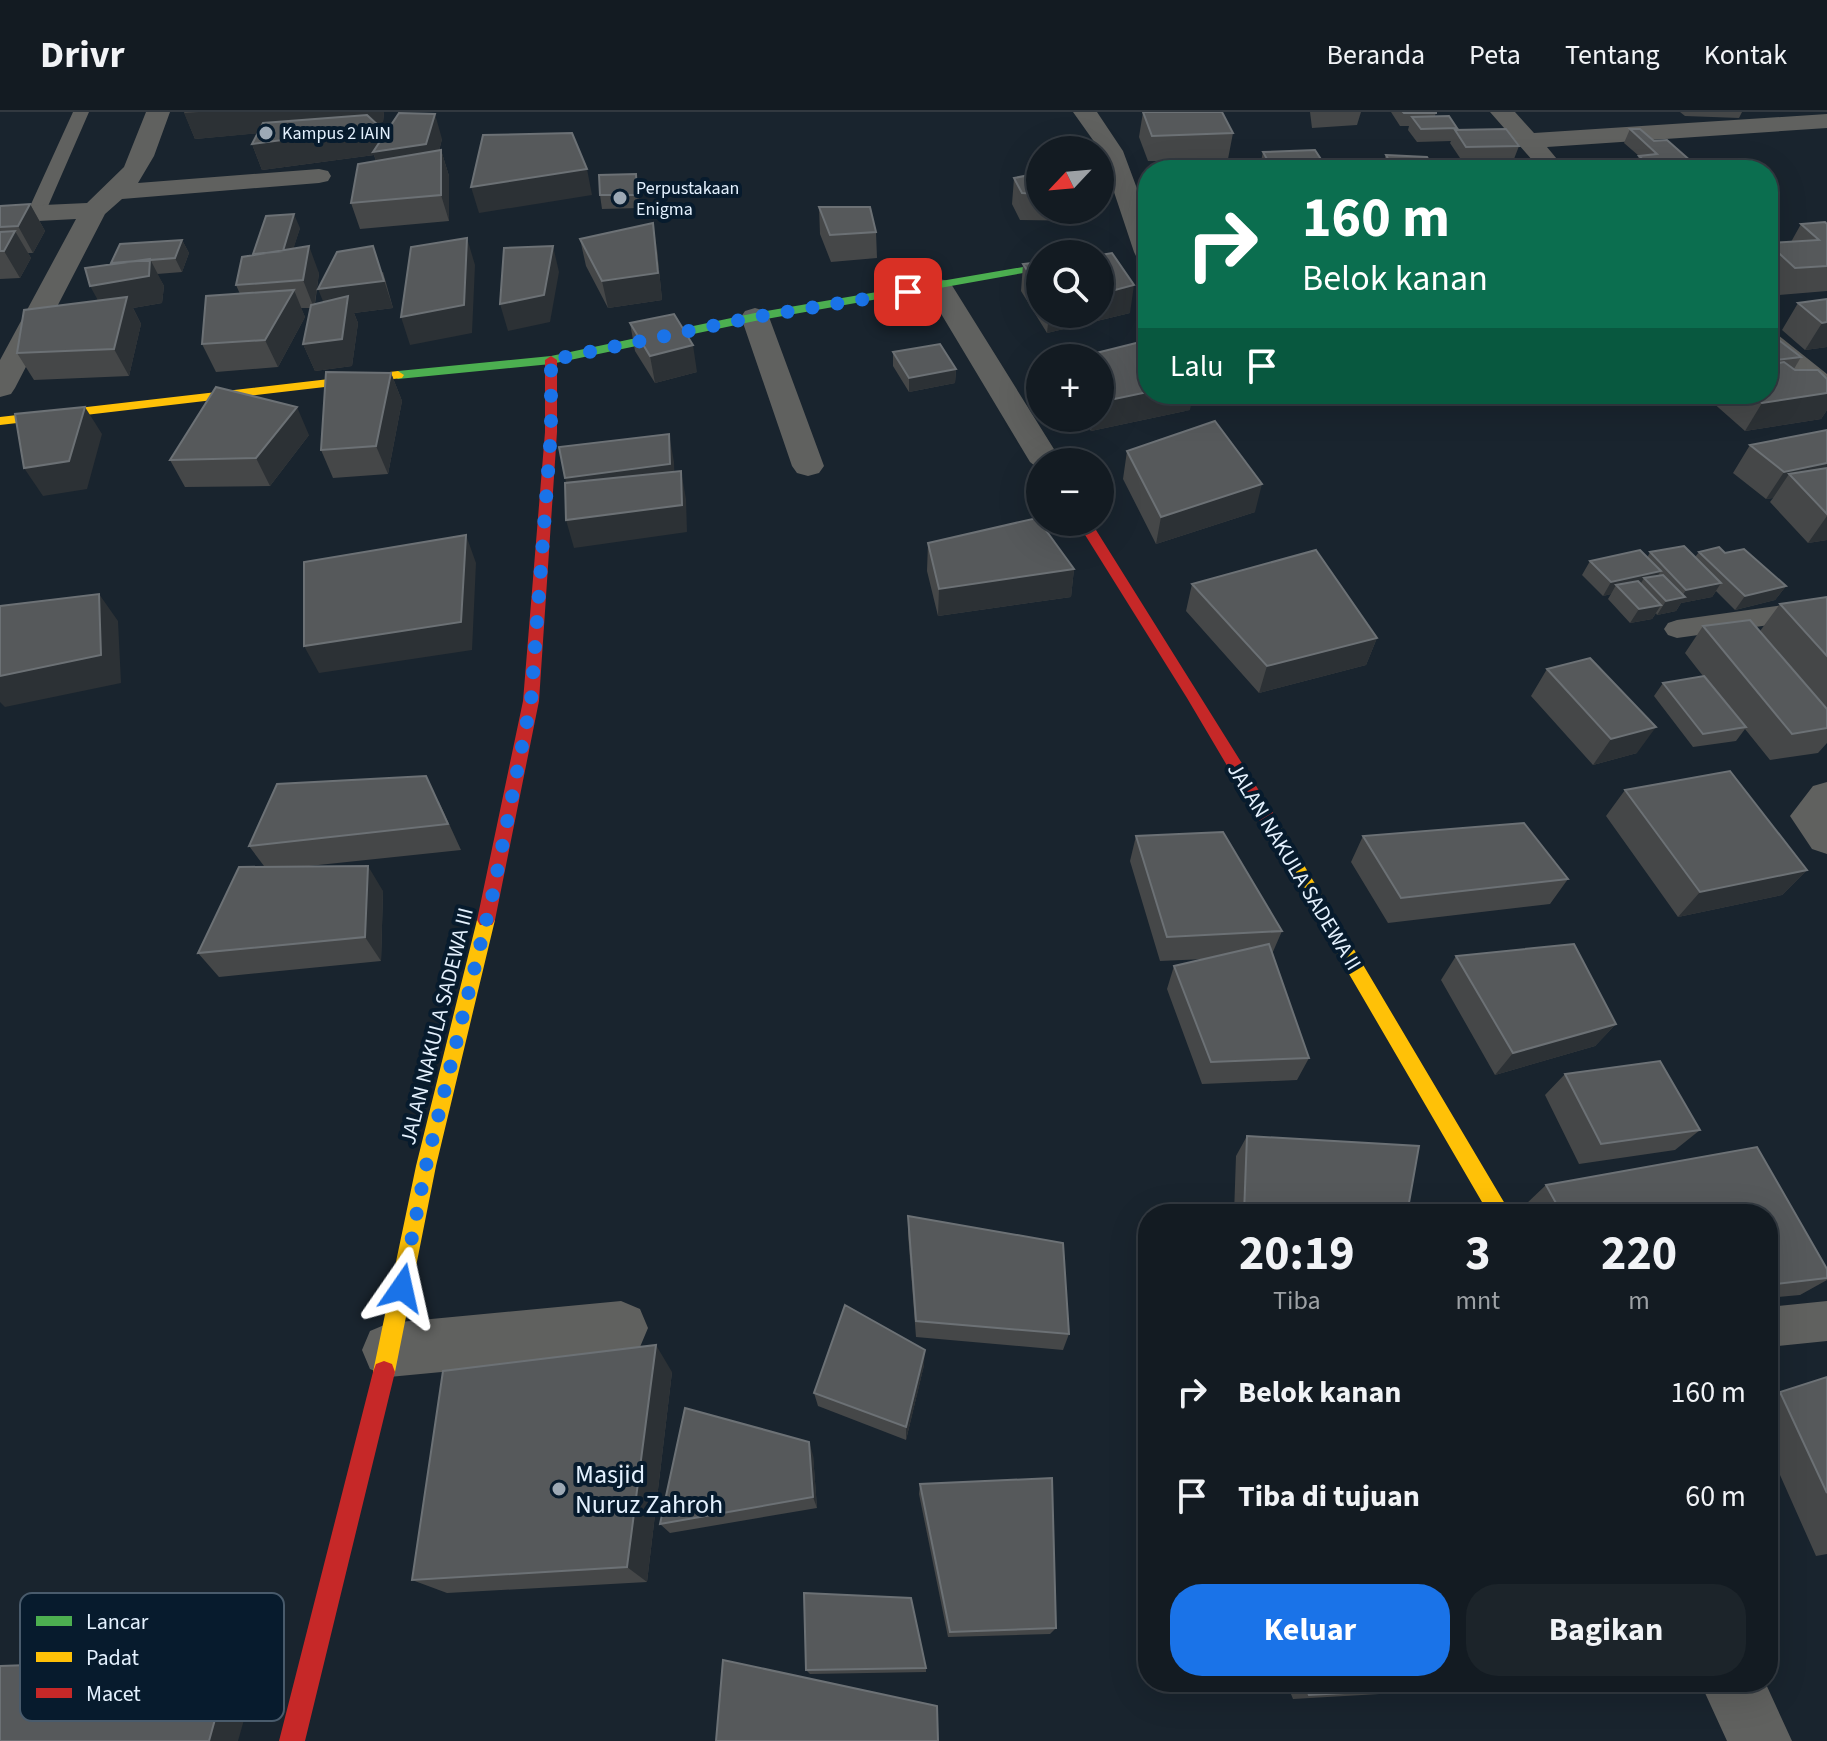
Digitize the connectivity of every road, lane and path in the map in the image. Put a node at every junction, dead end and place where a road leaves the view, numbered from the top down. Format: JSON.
{"nodes":[{"id":1,"x":81,"y":112,"type":"edge"},
{"id":2,"x":158,"y":112,"type":"edge"},
{"id":3,"x":1085,"y":112,"type":"edge"},
{"id":4,"x":1502,"y":112,"type":"edge"},
{"id":5,"x":1827,"y":121,"type":"edge"},
{"id":6,"x":1527,"y":141,"type":"junction"},
{"id":7,"x":1545,"y":160,"type":"edge"},
{"id":8,"x":319,"y":176,"type":"dead end"},
{"id":9,"x":117,"y":192,"type":"junction"},
{"id":10,"x":94,"y":210,"type":"junction"},
{"id":11,"x":36,"y":213,"type":"junction"},
{"id":12,"x":0,"y":215,"type":"edge"},
{"id":13,"x":1138,"y":225,"type":"edge"},
{"id":14,"x":1138,"y":253,"type":"edge"},
{"id":15,"x":1116,"y":256,"type":"edge"},
{"id":16,"x":1026,"y":270,"type":"edge"},
{"id":17,"x":939,"y":287,"type":"junction"},
{"id":18,"x":755,"y":317,"type":"junction"},
{"id":19,"x":1778,"y":349,"type":"edge"},
{"id":20,"x":551,"y":360,"type":"junction"},
{"id":21,"x":0,"y":388,"type":"edge"},
{"id":22,"x":1827,"y":389,"type":"edge"},
{"id":23,"x":0,"y":421,"type":"edge"},
{"id":24,"x":1037,"y":448,"type":"edge"},
{"id":25,"x":808,"y":466,"type":"dead end"},
{"id":26,"x":1093,"y":536,"type":"edge"},
{"id":27,"x":1827,"y":608,"type":"edge"},
{"id":28,"x":1677,"y":629,"type":"dead end"},
{"id":29,"x":1827,"y":797,"type":"edge"},
{"id":30,"x":1827,"y":838,"type":"edge"},
{"id":31,"x":1495,"y":1204,"type":"edge"},
{"id":32,"x":1827,"y":1321,"type":"edge"},
{"id":33,"x":1778,"y":1326,"type":"edge"},
{"id":34,"x":621,"y":1328,"type":"dead end"},
{"id":35,"x":389,"y":1350,"type":"junction"},
{"id":36,"x":1737,"y":1692,"type":"edge"},
{"id":37,"x":292,"y":1741,"type":"edge"},
{"id":38,"x":1760,"y":1741,"type":"edge"}],
"edges":[{"from":1,"to":11,"type":"lane"},
{"from":2,"to":9,"type":"street"},
{"from":3,"to":13,"type":"street"},
{"from":4,"to":6,"type":"street"},
{"from":5,"to":6,"type":"street"},
{"from":6,"to":7,"type":"street"},
{"from":8,"to":9,"type":"street"},
{"from":9,"to":10,"type":"street"},
{"from":10,"to":11,"type":"street"},
{"from":10,"to":21,"type":"street"},
{"from":11,"to":12,"type":"street"},
{"from":14,"to":15,"type":"street"},
{"from":16,"to":17,"type":"street"},
{"from":17,"to":18,"type":"street"},
{"from":17,"to":24,"type":"street"},
{"from":18,"to":20,"type":"street"},
{"from":18,"to":25,"type":"street"},
{"from":19,"to":22,"type":"street"},
{"from":20,"to":23,"type":"street"},
{"from":20,"to":35,"type":"street","name":"JALAN NAKULA SADEWA III"},
{"from":26,"to":31,"type":"street","name":"JALAN NAKULA SADEWA II"},
{"from":27,"to":28,"type":"lane"},
{"from":29,"to":30,"type":"street"},
{"from":32,"to":33,"type":"lane"},
{"from":34,"to":35,"type":"street"},
{"from":35,"to":37,"type":"street","name":"JALAN NAKULA SADEWA III"},
{"from":36,"to":38,"type":"street"}]}
